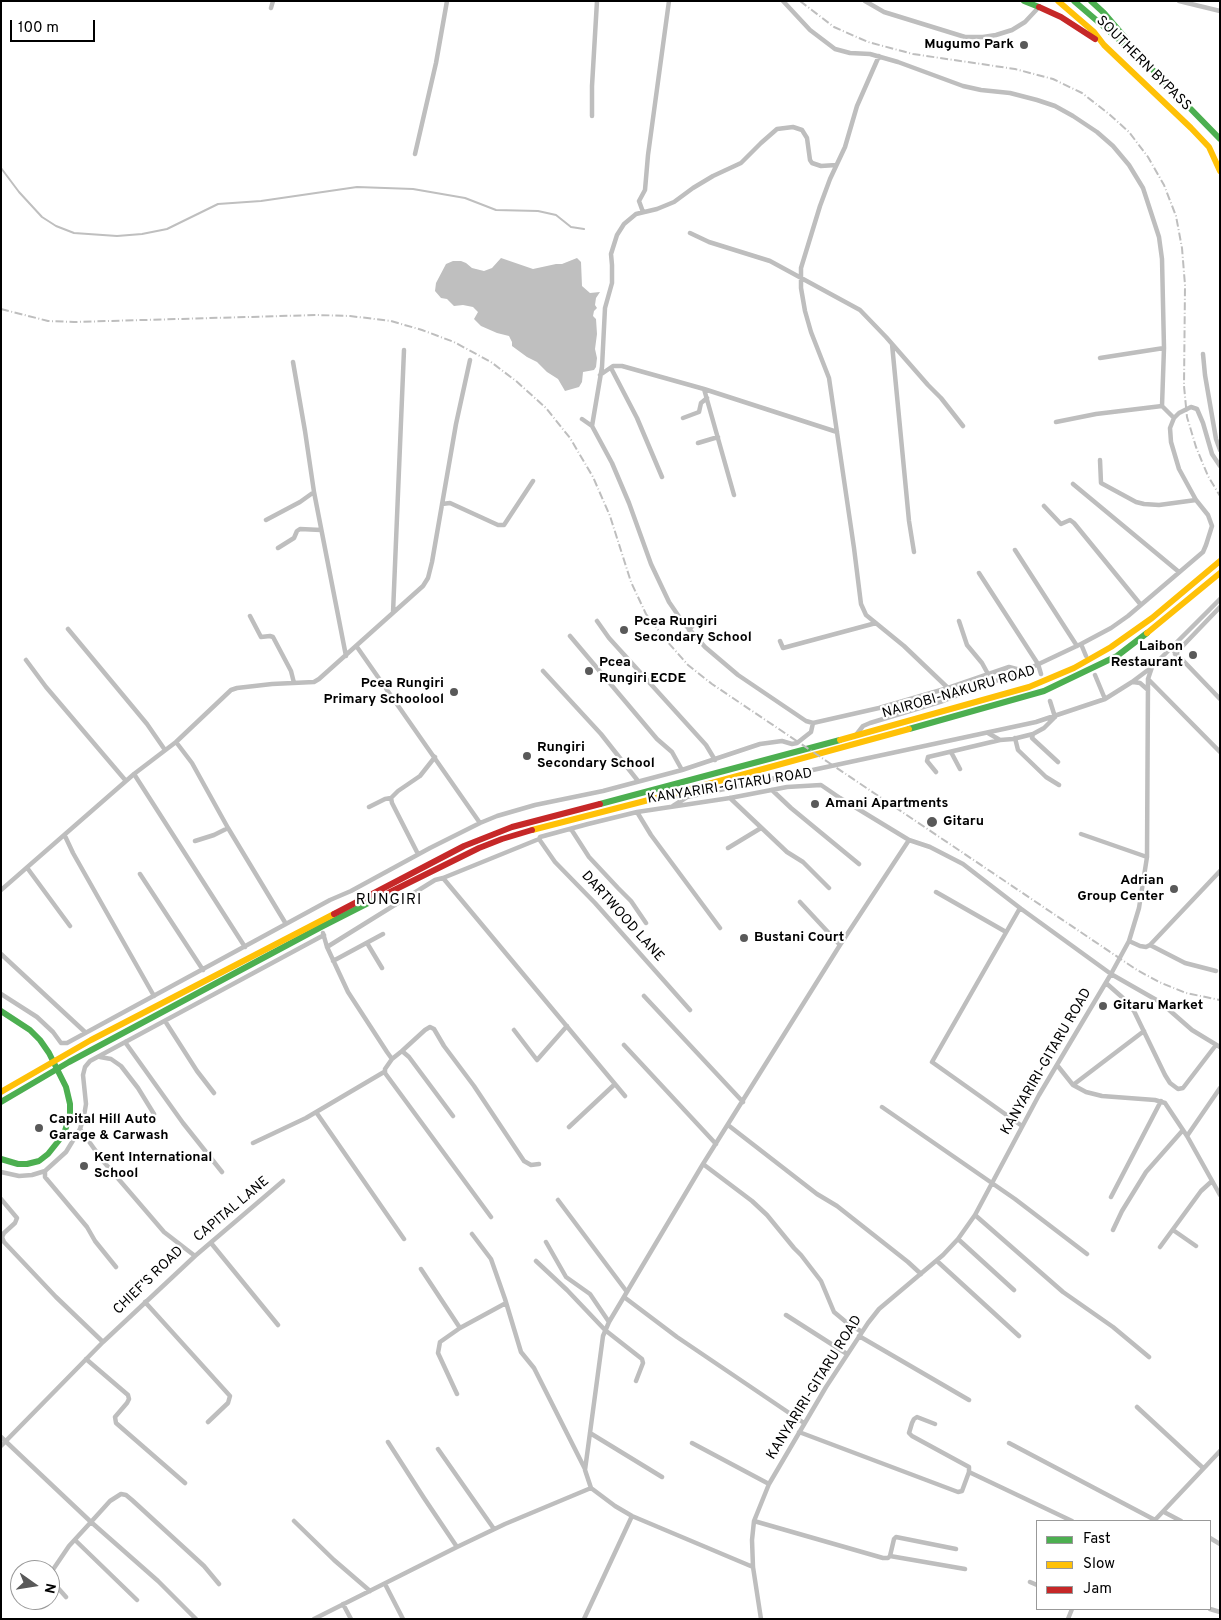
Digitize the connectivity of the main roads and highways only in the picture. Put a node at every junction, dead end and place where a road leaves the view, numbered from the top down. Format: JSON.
{"nodes":[{"id":1,"x":1024,"y":1,"type":"edge"},
{"id":2,"x":1058,"y":1,"type":"edge"},
{"id":3,"x":1074,"y":1,"type":"edge"},
{"id":4,"x":1091,"y":1,"type":"edge"},
{"id":5,"x":1104,"y":4,"type":"dead end"},
{"id":6,"x":1104,"y":13,"type":"junction"},
{"id":7,"x":1104,"y":45,"type":"junction"},
{"id":8,"x":1145,"y":62,"type":"junction"},
{"id":9,"x":1220,"y":140,"type":"edge"},
{"id":10,"x":1220,"y":171,"type":"edge"},
{"id":11,"x":1220,"y":561,"type":"edge"},
{"id":12,"x":1220,"y":573,"type":"edge"},
{"id":13,"x":1,"y":1011,"type":"edge"},
{"id":14,"x":23,"y":1088,"type":"junction"},
{"id":15,"x":1,"y":1092,"type":"edge"},
{"id":16,"x":1,"y":1102,"type":"edge"},
{"id":17,"x":1,"y":1107,"type":"edge"},
{"id":18,"x":3,"y":1159,"type":"edge"}],
"edges":[{"from":1,"to":7,"type":"main road"},
{"from":2,"to":7,"type":"main road","name":"SOUTHERN BYPASS"},
{"from":3,"to":8,"type":"main road","name":"SOUTHERN BYPASS"},
{"from":4,"to":6,"type":"main road"},
{"from":5,"to":6,"type":"main road"},
{"from":6,"to":8,"type":"main road"},
{"from":7,"to":10,"type":"main road","name":"SOUTHERN BYPASS"},
{"from":8,"to":9,"type":"main road","name":"SOUTHERN BYPASS"},
{"from":11,"to":15,"type":"main road","name":"NAIROBI-NAKURU ROAD"},
{"from":12,"to":14,"type":"main road","name":"NAIROBI-NAKURU ROAD"},
{"from":13,"to":18,"type":"main road"},
{"from":14,"to":16,"type":"main road"},
{"from":14,"to":17,"type":"main road"}]}
